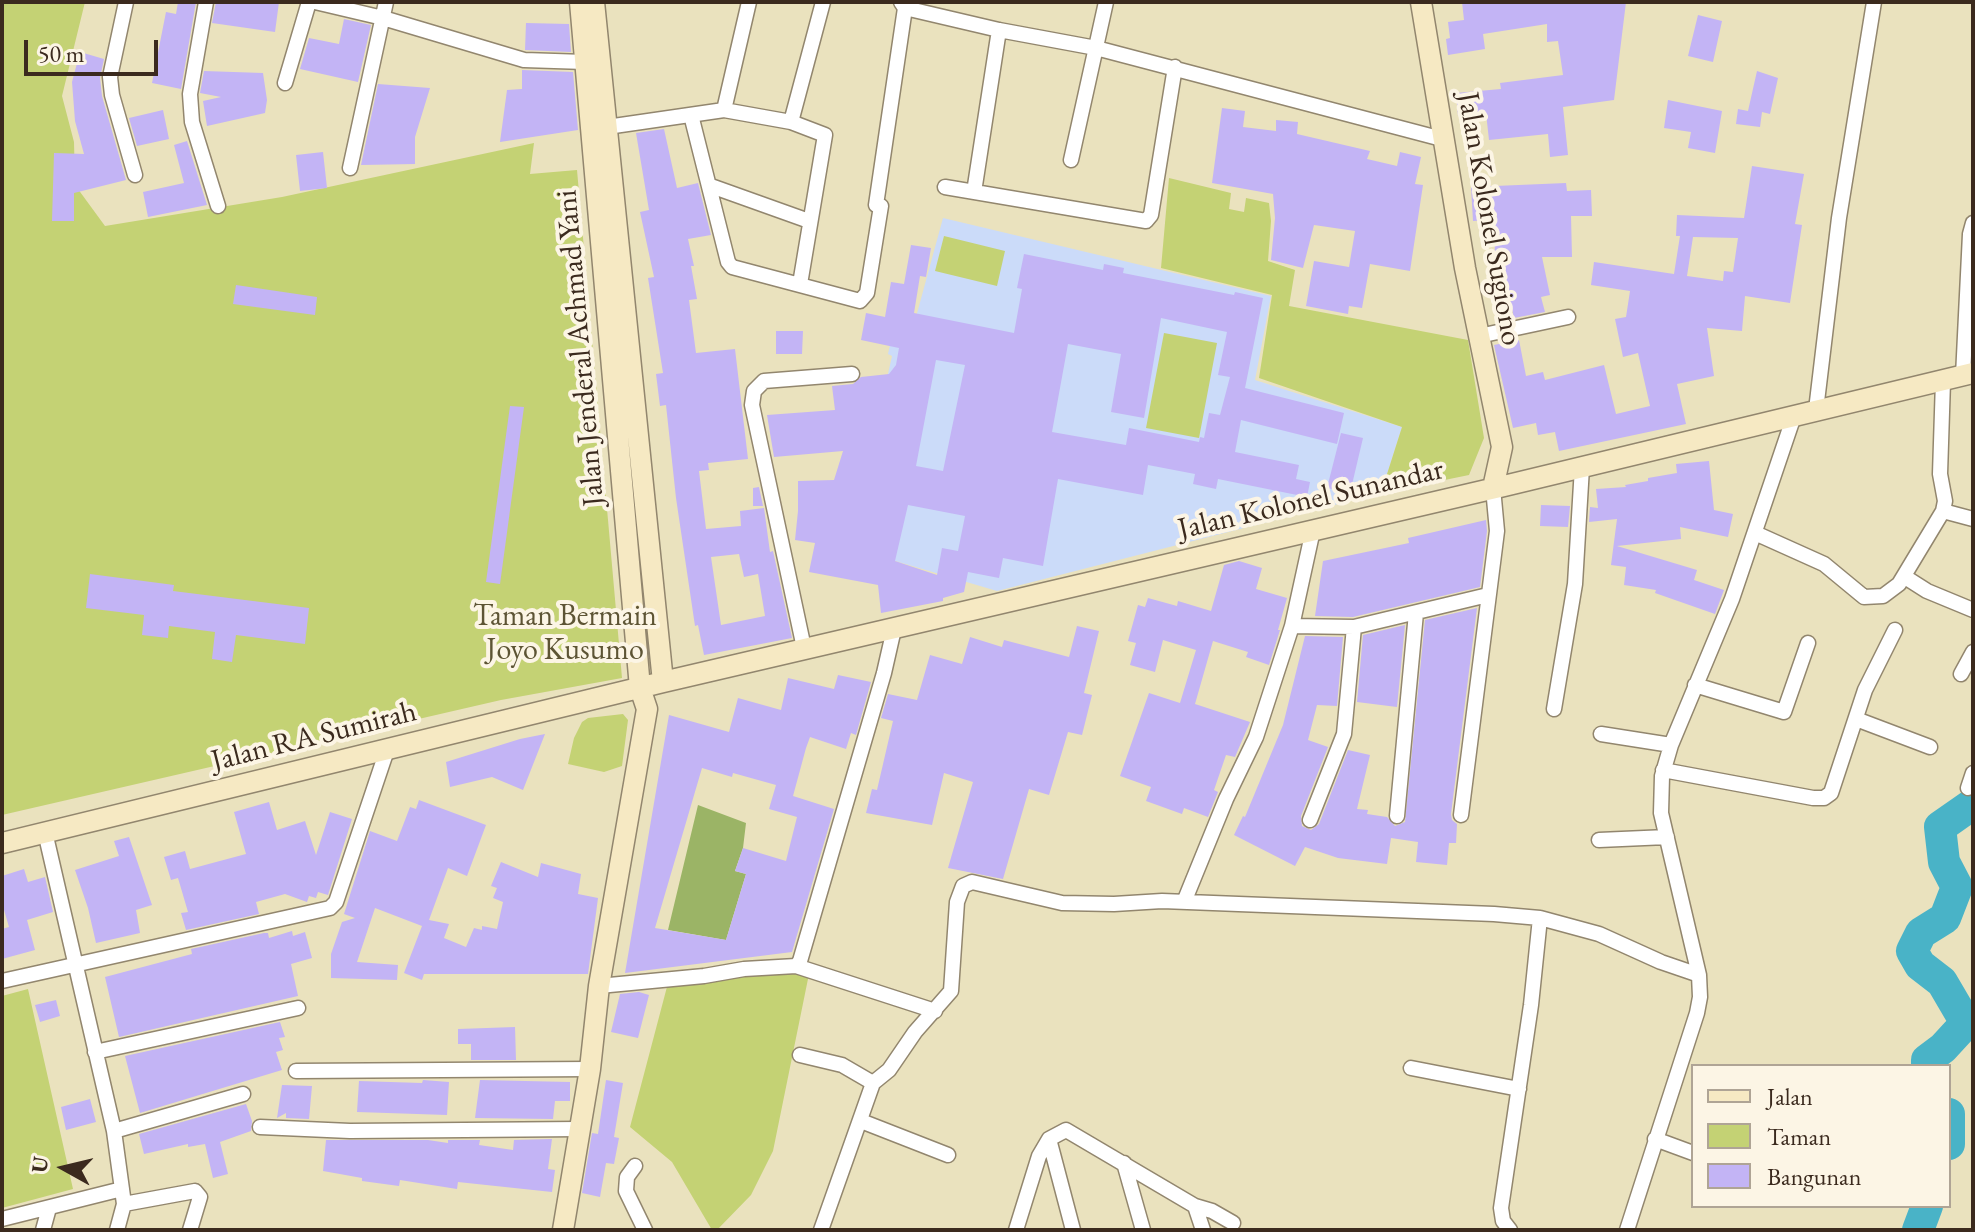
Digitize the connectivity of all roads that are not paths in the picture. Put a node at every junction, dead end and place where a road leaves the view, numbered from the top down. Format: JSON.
{"nodes":[{"id":1,"x":126,"y":2,"type":"edge"},
{"id":2,"x":206,"y":2,"type":"edge"},
{"id":3,"x":312,"y":2,"type":"edge"},
{"id":4,"x":386,"y":2,"type":"edge"},
{"id":5,"x":580,"y":2,"type":"edge"},
{"id":6,"x":594,"y":2,"type":"edge"},
{"id":7,"x":749,"y":2,"type":"edge"},
{"id":8,"x":823,"y":2,"type":"edge"},
{"id":9,"x":1106,"y":2,"type":"edge"},
{"id":10,"x":1421,"y":2,"type":"edge"},
{"id":11,"x":1874,"y":2,"type":"edge"},
{"id":12,"x":903,"y":5,"type":"edge"},
{"id":13,"x":383,"y":18,"type":"junction"},
{"id":14,"x":999,"y":30,"type":"junction"},
{"id":15,"x":1096,"y":48,"type":"junction"},
{"id":16,"x":585,"y":62,"type":"junction"},
{"id":17,"x":1175,"y":67,"type":"junction"},
{"id":18,"x":285,"y":83,"type":"dead end"},
{"id":19,"x":724,"y":110,"type":"junction"},
{"id":20,"x":691,"y":115,"type":"junction"},
{"id":21,"x":791,"y":122,"type":"junction"},
{"id":22,"x":600,"y":128,"type":"junction"},
{"id":23,"x":1442,"y":139,"type":"junction"},
{"id":24,"x":1071,"y":160,"type":"dead end"},
{"id":25,"x":350,"y":168,"type":"dead end"},
{"id":26,"x":135,"y":175,"type":"dead end"},
{"id":27,"x":711,"y":186,"type":"junction"},
{"id":28,"x":945,"y":187,"type":"dead end"},
{"id":29,"x":974,"y":192,"type":"junction"},
{"id":30,"x":218,"y":206,"type":"dead end"},
{"id":31,"x":809,"y":221,"type":"junction"},
{"id":32,"x":1973,"y":223,"type":"edge"},
{"id":33,"x":800,"y":284,"type":"junction"},
{"id":34,"x":1568,"y":317,"type":"dead end"},
{"id":35,"x":1479,"y":336,"type":"junction"},
{"id":36,"x":852,"y":374,"type":"dead end"},
{"id":37,"x":1968,"y":374,"type":"edge"},
{"id":38,"x":1943,"y":381,"type":"junction"},
{"id":39,"x":1816,"y":410,"type":"junction"},
{"id":40,"x":1794,"y":416,"type":"junction"},
{"id":41,"x":1502,"y":447,"type":"junction"},
{"id":42,"x":1582,"y":467,"type":"junction"},
{"id":43,"x":1534,"y":477,"type":"junction"},
{"id":44,"x":1493,"y":488,"type":"junction"},
{"id":45,"x":1943,"y":511,"type":"junction"},
{"id":46,"x":1973,"y":519,"type":"edge"},
{"id":47,"x":1313,"y":530,"type":"junction"},
{"id":48,"x":1755,"y":533,"type":"junction"},
{"id":49,"x":1905,"y":577,"type":"junction"},
{"id":50,"x":1488,"y":595,"type":"junction"},
{"id":51,"x":1973,"y":610,"type":"edge"},
{"id":52,"x":1416,"y":613,"type":"junction"},
{"id":53,"x":1292,"y":626,"type":"junction"},
{"id":54,"x":1354,"y":627,"type":"junction"},
{"id":55,"x":894,"y":629,"type":"junction"},
{"id":56,"x":1895,"y":630,"type":"dead end"},
{"id":57,"x":1808,"y":643,"type":"dead end"},
{"id":58,"x":804,"y":648,"type":"junction"},
{"id":59,"x":1973,"y":652,"type":"edge"},
{"id":60,"x":1961,"y":674,"type":"dead end"},
{"id":61,"x":663,"y":682,"type":"junction"},
{"id":62,"x":1695,"y":685,"type":"junction"},
{"id":63,"x":640,"y":688,"type":"junction"},
{"id":64,"x":647,"y":709,"type":"junction"},
{"id":65,"x":1554,"y":709,"type":"dead end"},
{"id":66,"x":1856,"y":719,"type":"junction"},
{"id":67,"x":1601,"y":734,"type":"dead end"},
{"id":68,"x":1671,"y":745,"type":"junction"},
{"id":69,"x":1930,"y":747,"type":"dead end"},
{"id":70,"x":387,"y":750,"type":"junction"},
{"id":71,"x":1663,"y":770,"type":"junction"},
{"id":72,"x":1461,"y":815,"type":"dead end"},
{"id":73,"x":1397,"y":816,"type":"dead end"},
{"id":74,"x":1310,"y":820,"type":"dead end"},
{"id":75,"x":45,"y":832,"type":"junction"},
{"id":76,"x":1667,"y":837,"type":"junction"},
{"id":77,"x":1599,"y":840,"type":"dead end"},
{"id":78,"x":2,"y":843,"type":"edge"},
{"id":79,"x":1184,"y":902,"type":"junction"},
{"id":80,"x":1540,"y":918,"type":"junction"},
{"id":81,"x":75,"y":963,"type":"junction"},
{"id":82,"x":796,"y":966,"type":"junction"},
{"id":83,"x":1699,"y":975,"type":"junction"},
{"id":84,"x":2,"y":981,"type":"edge"},
{"id":85,"x":599,"y":986,"type":"junction"},
{"id":86,"x":298,"y":1008,"type":"dead end"},
{"id":87,"x":935,"y":1011,"type":"junction"},
{"id":88,"x":95,"y":1052,"type":"junction"},
{"id":89,"x":800,"y":1055,"type":"dead end"},
{"id":90,"x":1411,"y":1068,"type":"dead end"},
{"id":91,"x":590,"y":1069,"type":"junction"},
{"id":92,"x":296,"y":1071,"type":"dead end"},
{"id":93,"x":873,"y":1083,"type":"junction"},
{"id":94,"x":1519,"y":1089,"type":"junction"},
{"id":95,"x":243,"y":1094,"type":"dead end"},
{"id":96,"x":861,"y":1121,"type":"junction"},
{"id":97,"x":260,"y":1127,"type":"dead end"},
{"id":98,"x":579,"y":1129,"type":"junction"},
{"id":99,"x":114,"y":1131,"type":"junction"},
{"id":100,"x":1049,"y":1139,"type":"junction"},
{"id":101,"x":1655,"y":1139,"type":"junction"},
{"id":102,"x":1691,"y":1152,"type":"edge"},
{"id":103,"x":948,"y":1155,"type":"dead end"},
{"id":104,"x":1124,"y":1163,"type":"junction"},
{"id":105,"x":635,"y":1166,"type":"dead end"},
{"id":106,"x":122,"y":1189,"type":"junction"},
{"id":107,"x":124,"y":1204,"type":"junction"},
{"id":108,"x":1195,"y":1206,"type":"junction"},
{"id":109,"x":49,"y":1208,"type":"junction"},
{"id":110,"x":2,"y":1219,"type":"edge"},
{"id":111,"x":1233,"y":1223,"type":"dead end"},
{"id":112,"x":43,"y":1230,"type":"edge"},
{"id":113,"x":117,"y":1230,"type":"edge"},
{"id":114,"x":190,"y":1230,"type":"edge"},
{"id":115,"x":563,"y":1230,"type":"edge"},
{"id":116,"x":645,"y":1230,"type":"edge"},
{"id":117,"x":821,"y":1230,"type":"edge"},
{"id":118,"x":1016,"y":1230,"type":"edge"},
{"id":119,"x":1073,"y":1230,"type":"edge"},
{"id":120,"x":1143,"y":1230,"type":"edge"},
{"id":121,"x":1203,"y":1230,"type":"edge"},
{"id":122,"x":1510,"y":1230,"type":"edge"},
{"id":123,"x":1627,"y":1230,"type":"edge"}],
"edges":[{"from":1,"to":26,"type":"street"},
{"from":2,"to":30,"type":"street"},
{"from":3,"to":13,"type":"street"},
{"from":3,"to":18,"type":"street"},
{"from":4,"to":13,"type":"street"},
{"from":5,"to":16,"type":"main road","name":"Jalan Jenderal Achmad Yani"},
{"from":6,"to":22,"type":"main road","name":"Jalan Jenderal Achmad Yani"},
{"from":7,"to":19,"type":"street"},
{"from":8,"to":21,"type":"street"},
{"from":9,"to":15,"type":"street"},
{"from":10,"to":23,"type":"main road","name":"Jalan Kolonel Sugiono"},
{"from":11,"to":39,"type":"street"},
{"from":12,"to":14,"type":"street"},
{"from":12,"to":33,"type":"street"},
{"from":13,"to":16,"type":"street"},
{"from":13,"to":25,"type":"street"},
{"from":14,"to":15,"type":"street"},
{"from":14,"to":29,"type":"street"},
{"from":15,"to":17,"type":"street"},
{"from":15,"to":24,"type":"street"},
{"from":16,"to":22,"type":"main road","name":"Jalan Jenderal Achmad Yani"},
{"from":17,"to":23,"type":"street"},
{"from":17,"to":29,"type":"street"},
{"from":19,"to":20,"type":"street"},
{"from":19,"to":21,"type":"street"},
{"from":20,"to":22,"type":"street"},
{"from":20,"to":27,"type":"street"},
{"from":21,"to":31,"type":"street"},
{"from":22,"to":61,"type":"main road","name":"Jalan Jenderal Achmad Yani"},
{"from":22,"to":63,"type":"main road","name":"Jalan Jenderal Achmad Yani"},
{"from":23,"to":35,"type":"main road","name":"Jalan Kolonel Sugiono"},
{"from":27,"to":31,"type":"street"},
{"from":27,"to":33,"type":"street"},
{"from":28,"to":29,"type":"street"},
{"from":31,"to":33,"type":"street"},
{"from":32,"to":37,"type":"street"},
{"from":34,"to":35,"type":"street"},
{"from":35,"to":41,"type":"main road","name":"Jalan Kolonel Sugiono"},
{"from":36,"to":58,"type":"street"},
{"from":37,"to":38,"type":"main road","name":"Jalan Kolonel Sunandar"},
{"from":38,"to":39,"type":"main road","name":"Jalan Kolonel Sunandar"},
{"from":38,"to":45,"type":"street"},
{"from":39,"to":40,"type":"main road","name":"Jalan Kolonel Sunandar"},
{"from":40,"to":42,"type":"main road","name":"Jalan Kolonel Sunandar"},
{"from":40,"to":48,"type":"street"},
{"from":41,"to":43,"type":"main road"},
{"from":41,"to":44,"type":"main road","name":"Jalan Kolonel Sugiono"},
{"from":42,"to":43,"type":"main road","name":"Jalan Kolonel Sunandar"},
{"from":42,"to":65,"type":"street"},
{"from":43,"to":44,"type":"main road","name":"Jalan Kolonel Sunandar"},
{"from":44,"to":47,"type":"main road","name":"Jalan Kolonel Sunandar"},
{"from":44,"to":50,"type":"street"},
{"from":45,"to":46,"type":"street"},
{"from":45,"to":49,"type":"street"},
{"from":47,"to":53,"type":"street"},
{"from":47,"to":55,"type":"main road","name":"Jalan Kolonel Sunandar"},
{"from":48,"to":49,"type":"street"},
{"from":48,"to":62,"type":"street"},
{"from":49,"to":51,"type":"street"},
{"from":50,"to":52,"type":"street"},
{"from":50,"to":72,"type":"street"},
{"from":52,"to":54,"type":"street"},
{"from":52,"to":73,"type":"street"},
{"from":53,"to":54,"type":"street"},
{"from":53,"to":79,"type":"street"},
{"from":54,"to":74,"type":"street"},
{"from":55,"to":58,"type":"main road","name":"Jalan Kolonel Sunandar"},
{"from":55,"to":82,"type":"street"},
{"from":56,"to":66,"type":"street"},
{"from":57,"to":62,"type":"street"},
{"from":58,"to":61,"type":"main road","name":"Jalan Kolonel Sunandar"},
{"from":59,"to":60,"type":"street"},
{"from":61,"to":63,"type":"main road","name":"Jalan RA Sumirah"},
{"from":61,"to":64,"type":"main road"},
{"from":62,"to":68,"type":"street"},
{"from":63,"to":64,"type":"main road","name":"Jalan Jenderal Achmad Yani"},
{"from":63,"to":70,"type":"main road","name":"Jalan RA Sumirah"},
{"from":64,"to":85,"type":"main road"},
{"from":66,"to":69,"type":"street"},
{"from":66,"to":71,"type":"street"},
{"from":67,"to":68,"type":"street"},
{"from":68,"to":71,"type":"street"},
{"from":70,"to":75,"type":"main road","name":"Jalan RA Sumirah"},
{"from":70,"to":81,"type":"street"},
{"from":71,"to":76,"type":"street"},
{"from":75,"to":78,"type":"main road","name":"Jalan RA Sumirah"},
{"from":75,"to":81,"type":"street"},
{"from":76,"to":77,"type":"street"},
{"from":76,"to":83,"type":"street"},
{"from":79,"to":80,"type":"street"},
{"from":79,"to":87,"type":"street"},
{"from":80,"to":83,"type":"street"},
{"from":80,"to":94,"type":"street"},
{"from":81,"to":84,"type":"street"},
{"from":81,"to":88,"type":"street"},
{"from":82,"to":85,"type":"street"},
{"from":82,"to":87,"type":"street"},
{"from":83,"to":101,"type":"street"},
{"from":85,"to":91,"type":"main road"},
{"from":86,"to":88,"type":"street"},
{"from":87,"to":93,"type":"street"},
{"from":88,"to":99,"type":"street"},
{"from":89,"to":93,"type":"street"},
{"from":90,"to":94,"type":"street"},
{"from":91,"to":92,"type":"street"},
{"from":91,"to":98,"type":"main road"},
{"from":93,"to":96,"type":"street"},
{"from":94,"to":122,"type":"street"},
{"from":95,"to":99,"type":"street"},
{"from":96,"to":103,"type":"street"},
{"from":96,"to":117,"type":"street"},
{"from":97,"to":98,"type":"street"},
{"from":98,"to":115,"type":"main road"},
{"from":99,"to":106,"type":"street"},
{"from":100,"to":104,"type":"street"},
{"from":100,"to":118,"type":"street"},
{"from":100,"to":119,"type":"street"},
{"from":101,"to":102,"type":"street"},
{"from":101,"to":123,"type":"street"},
{"from":104,"to":108,"type":"street"},
{"from":104,"to":120,"type":"street"},
{"from":105,"to":116,"type":"street"},
{"from":106,"to":107,"type":"street"},
{"from":106,"to":109,"type":"street"},
{"from":107,"to":113,"type":"street"},
{"from":107,"to":114,"type":"street"},
{"from":108,"to":111,"type":"street"},
{"from":108,"to":121,"type":"street"},
{"from":109,"to":110,"type":"street"},
{"from":109,"to":112,"type":"street"}]}
